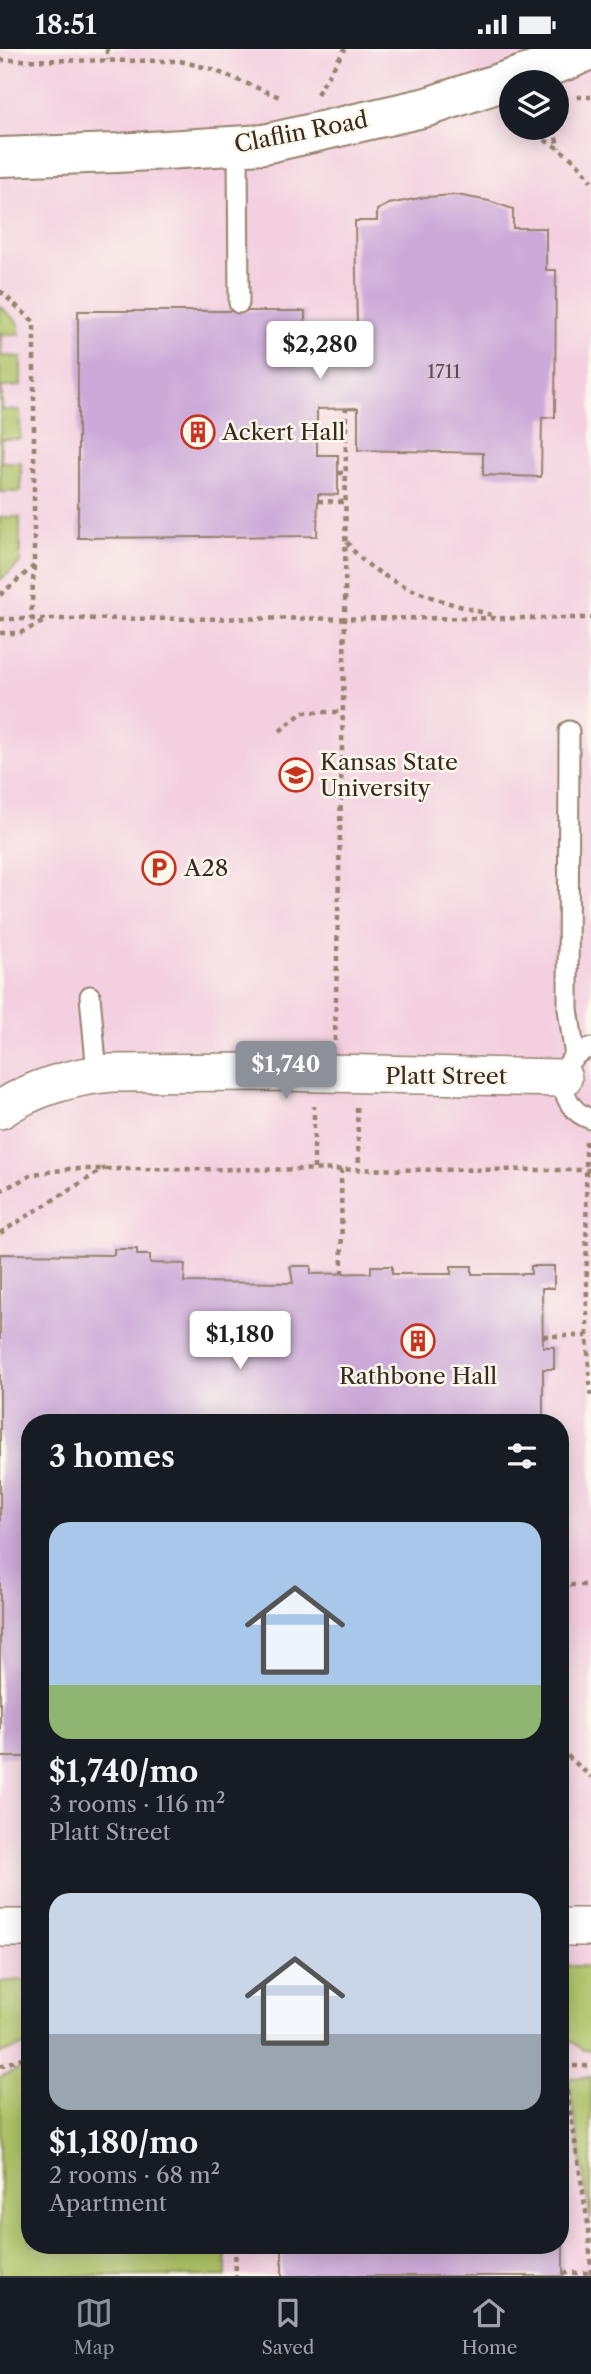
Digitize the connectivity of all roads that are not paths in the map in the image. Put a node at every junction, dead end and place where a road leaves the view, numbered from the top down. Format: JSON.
{"nodes":[{"id":1,"x":591,"y":49,"type":"edge"},
{"id":2,"x":238,"y":146,"type":"junction"},
{"id":3,"x":0,"y":157,"type":"edge"},
{"id":4,"x":239,"y":303,"type":"dead end"},
{"id":5,"x":569,"y":731,"type":"dead end"},
{"id":6,"x":90,"y":996,"type":"dead end"},
{"id":7,"x":576,"y":1061,"type":"edge"},
{"id":8,"x":97,"y":1074,"type":"junction"},
{"id":9,"x":0,"y":1110,"type":"edge"},
{"id":10,"x":589,"y":1119,"type":"edge"},
{"id":11,"x":569,"y":1927,"type":"edge"},
{"id":12,"x":591,"y":1927,"type":"edge"},
{"id":13,"x":0,"y":1928,"type":"edge"},
{"id":14,"x":21,"y":1928,"type":"edge"}],
"edges":[{"from":1,"to":2,"type":"street","name":"Claflin Road"},
{"from":2,"to":3,"type":"street","name":"Claflin Road"},
{"from":2,"to":4,"type":"lane"},
{"from":5,"to":7,"type":"lane"},
{"from":6,"to":8,"type":"lane"},
{"from":7,"to":8,"type":"street","name":"Platt Street"},
{"from":7,"to":10,"type":"lane"},
{"from":8,"to":9,"type":"street","name":"Platt Street"},
{"from":11,"to":12,"type":"street"},
{"from":13,"to":14,"type":"street"}]}
